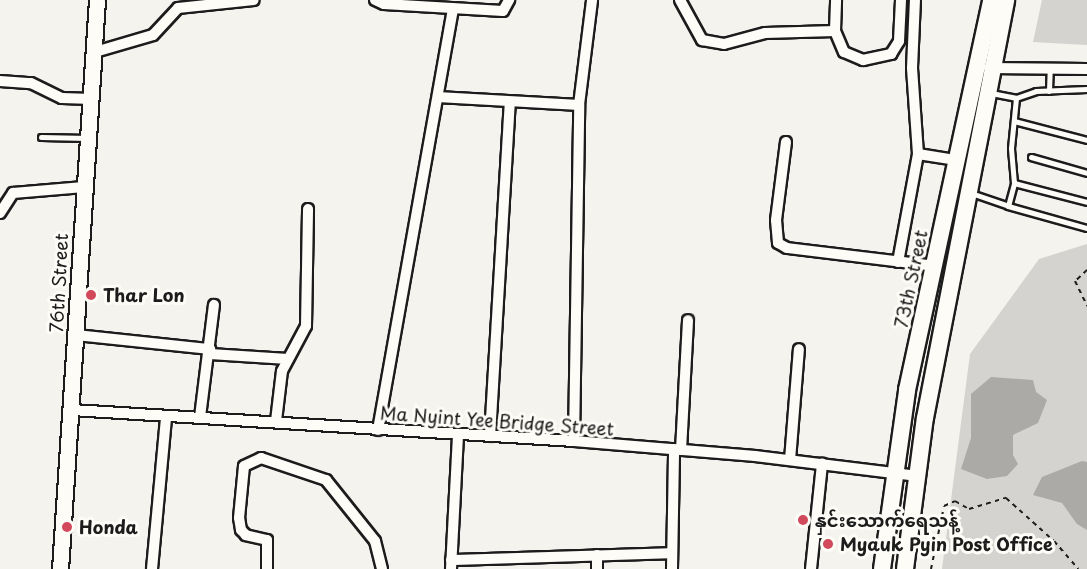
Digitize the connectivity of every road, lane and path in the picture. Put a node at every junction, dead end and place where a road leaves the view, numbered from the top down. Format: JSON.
{"nodes":[{"id":1,"x":97,"y":0,"type":"edge"},
{"id":2,"x":254,"y":0,"type":"edge"},
{"id":3,"x":375,"y":0,"type":"edge"},
{"id":4,"x":509,"y":0,"type":"edge"},
{"id":5,"x":592,"y":0,"type":"edge"},
{"id":6,"x":680,"y":0,"type":"edge"},
{"id":7,"x":836,"y":0,"type":"edge"},
{"id":8,"x":901,"y":0,"type":"edge"},
{"id":9,"x":915,"y":0,"type":"edge"},
{"id":10,"x":991,"y":0,"type":"edge"},
{"id":11,"x":1006,"y":0,"type":"edge"},
{"id":12,"x":453,"y":9,"type":"junction"},
{"id":13,"x":835,"y":31,"type":"junction"},
{"id":14,"x":95,"y":52,"type":"junction"},
{"id":15,"x":984,"y":68,"type":"junction"},
{"id":16,"x":1050,"y":68,"type":"junction"},
{"id":17,"x":1087,"y":69,"type":"edge"},
{"id":18,"x":0,"y":81,"type":"edge"},
{"id":19,"x":1087,"y":89,"type":"edge"},
{"id":20,"x":1049,"y":91,"type":"junction"},
{"id":21,"x":986,"y":92,"type":"junction"},
{"id":22,"x":438,"y":97,"type":"junction"},
{"id":23,"x":1016,"y":98,"type":"junction"},
{"id":24,"x":92,"y":99,"type":"junction"},
{"id":25,"x":510,"y":103,"type":"junction"},
{"id":26,"x":579,"y":105,"type":"junction"},
{"id":27,"x":1014,"y":121,"type":"junction"},
{"id":28,"x":41,"y":137,"type":"dead end"},
{"id":29,"x":88,"y":138,"type":"junction"},
{"id":30,"x":1087,"y":140,"type":"edge"},
{"id":31,"x":786,"y":142,"type":"dead end"},
{"id":32,"x":918,"y":154,"type":"junction"},
{"id":33,"x":1031,"y":157,"type":"dead end"},
{"id":34,"x":957,"y":160,"type":"junction"},
{"id":35,"x":1087,"y":172,"type":"edge"},
{"id":36,"x":1014,"y":183,"type":"junction"},
{"id":37,"x":84,"y":187,"type":"junction"},
{"id":38,"x":967,"y":191,"type":"junction"},
{"id":39,"x":4,"y":200,"type":"edge"},
{"id":40,"x":1087,"y":202,"type":"edge"},
{"id":41,"x":1008,"y":206,"type":"junction"},
{"id":42,"x":308,"y":209,"type":"dead end"},
{"id":43,"x":0,"y":213,"type":"edge"},
{"id":44,"x":1087,"y":228,"type":"edge"},
{"id":45,"x":898,"y":262,"type":"junction"},
{"id":46,"x":935,"y":266,"type":"junction"},
{"id":47,"x":1087,"y":270,"type":"edge"},
{"id":48,"x":214,"y":305,"type":"dead end"},
{"id":49,"x":1087,"y":306,"type":"edge"},
{"id":50,"x":688,"y":320,"type":"dead end"},
{"id":51,"x":76,"y":335,"type":"junction"},
{"id":52,"x":799,"y":349,"type":"dead end"},
{"id":53,"x":210,"y":352,"type":"junction"},
{"id":54,"x":288,"y":359,"type":"junction"},
{"id":55,"x":72,"y":410,"type":"junction"},
{"id":56,"x":166,"y":417,"type":"junction"},
{"id":57,"x":200,"y":417,"type":"junction"},
{"id":58,"x":276,"y":421,"type":"junction"},
{"id":59,"x":378,"y":430,"type":"junction"},
{"id":60,"x":458,"y":436,"type":"junction"},
{"id":61,"x":490,"y":436,"type":"junction"},
{"id":62,"x":574,"y":441,"type":"junction"},
{"id":63,"x":677,"y":450,"type":"junction"},
{"id":64,"x":790,"y":460,"type":"junction"},
{"id":65,"x":822,"y":464,"type":"junction"},
{"id":66,"x":894,"y":471,"type":"junction"},
{"id":67,"x":918,"y":476,"type":"junction"},
{"id":68,"x":672,"y":553,"type":"junction"},
{"id":69,"x":597,"y":555,"type":"junction"},
{"id":70,"x":451,"y":564,"type":"edge"},
{"id":71,"x":60,"y":569,"type":"edge"},
{"id":72,"x":152,"y":569,"type":"edge"},
{"id":73,"x":267,"y":569,"type":"edge"},
{"id":74,"x":382,"y":569,"type":"edge"},
{"id":75,"x":597,"y":569,"type":"edge"},
{"id":76,"x":672,"y":569,"type":"edge"},
{"id":77,"x":811,"y":569,"type":"edge"},
{"id":78,"x":882,"y":569,"type":"edge"},
{"id":79,"x":904,"y":569,"type":"edge"},
{"id":80,"x":932,"y":569,"type":"edge"},
{"id":81,"x":1078,"y":569,"type":"edge"}],
"edges":[{"from":1,"to":14,"type":"street","name":"76th Street"},
{"from":2,"to":14,"type":"street"},
{"from":3,"to":12,"type":"street"},
{"from":4,"to":12,"type":"street"},
{"from":5,"to":26,"type":"street"},
{"from":6,"to":13,"type":"street"},
{"from":7,"to":13,"type":"street"},
{"from":8,"to":13,"type":"street"},
{"from":9,"to":32,"type":"street"},
{"from":10,"to":15,"type":"main road","name":"73th Street"},
{"from":11,"to":15,"type":"main road","name":"73th Street"},
{"from":12,"to":22,"type":"street"},
{"from":14,"to":24,"type":"street","name":"76th Street"},
{"from":15,"to":16,"type":"street"},
{"from":15,"to":21,"type":"main road","name":"73th Street"},
{"from":15,"to":34,"type":"main road","name":"73th Street"},
{"from":16,"to":17,"type":"street"},
{"from":16,"to":20,"type":"lane"},
{"from":18,"to":24,"type":"street"},
{"from":19,"to":20,"type":"lane"},
{"from":20,"to":23,"type":"lane"},
{"from":21,"to":23,"type":"lane"},
{"from":21,"to":38,"type":"main road","name":"73th Street"},
{"from":22,"to":25,"type":"street"},
{"from":22,"to":59,"type":"street"},
{"from":23,"to":27,"type":"lane"},
{"from":24,"to":29,"type":"street","name":"76th Street"},
{"from":25,"to":26,"type":"street"},
{"from":25,"to":61,"type":"street"},
{"from":26,"to":62,"type":"street"},
{"from":27,"to":30,"type":"lane"},
{"from":27,"to":36,"type":"lane"},
{"from":28,"to":29,"type":"lane"},
{"from":29,"to":37,"type":"street","name":"76th Street"},
{"from":31,"to":45,"type":"street"},
{"from":32,"to":34,"type":"street"},
{"from":32,"to":45,"type":"street"},
{"from":33,"to":35,"type":"lane"},
{"from":34,"to":46,"type":"main road","name":"73th Street"},
{"from":36,"to":40,"type":"lane"},
{"from":36,"to":41,"type":"lane"},
{"from":37,"to":39,"type":"street"},
{"from":37,"to":51,"type":"street","name":"76th Street"},
{"from":38,"to":41,"type":"lane"},
{"from":38,"to":67,"type":"main road","name":"73th Street"},
{"from":39,"to":43,"type":"street"},
{"from":41,"to":44,"type":"lane"},
{"from":42,"to":54,"type":"street"},
{"from":45,"to":46,"type":"street"},
{"from":46,"to":66,"type":"main road","name":"73th Street"},
{"from":47,"to":49,"type":"path"},
{"from":48,"to":53,"type":"street"},
{"from":50,"to":63,"type":"street"},
{"from":51,"to":53,"type":"street"},
{"from":51,"to":55,"type":"street","name":"76th Street"},
{"from":52,"to":64,"type":"street"},
{"from":53,"to":54,"type":"street"},
{"from":53,"to":57,"type":"street"},
{"from":54,"to":58,"type":"street"},
{"from":55,"to":56,"type":"street","name":"Ma Nyint Yee Bridge Street"},
{"from":55,"to":71,"type":"street","name":"76th Street"},
{"from":56,"to":57,"type":"street","name":"Ma Nyint Yee Bridge Street"},
{"from":56,"to":72,"type":"street"},
{"from":57,"to":58,"type":"street","name":"Ma Nyint Yee Bridge Street"},
{"from":58,"to":59,"type":"street","name":"Ma Nyint Yee Bridge Street"},
{"from":59,"to":60,"type":"street","name":"Ma Nyint Yee Bridge Street"},
{"from":60,"to":61,"type":"street","name":"Ma Nyint Yee Bridge Street"},
{"from":60,"to":70,"type":"street"},
{"from":61,"to":62,"type":"street","name":"Ma Nyint Yee Bridge Street"},
{"from":62,"to":63,"type":"street","name":"Ma Nyint Yee Bridge Street"},
{"from":63,"to":64,"type":"street","name":"Ma Nyint Yee Bridge Street"},
{"from":63,"to":68,"type":"street"},
{"from":64,"to":65,"type":"street","name":"Ma Nyint Yee Bridge Street"},
{"from":65,"to":66,"type":"street","name":"Ma Nyint Yee Bridge Street"},
{"from":65,"to":77,"type":"street"},
{"from":66,"to":67,"type":"street","name":"Ma Nyint Yee Bridge Street"},
{"from":66,"to":78,"type":"main road","name":"73th Street"},
{"from":67,"to":79,"type":"main road","name":"73th Street"},
{"from":68,"to":69,"type":"street"},
{"from":68,"to":76,"type":"street"},
{"from":69,"to":70,"type":"street"},
{"from":69,"to":75,"type":"street"},
{"from":73,"to":74,"type":"street"},
{"from":80,"to":81,"type":"path"}]}
